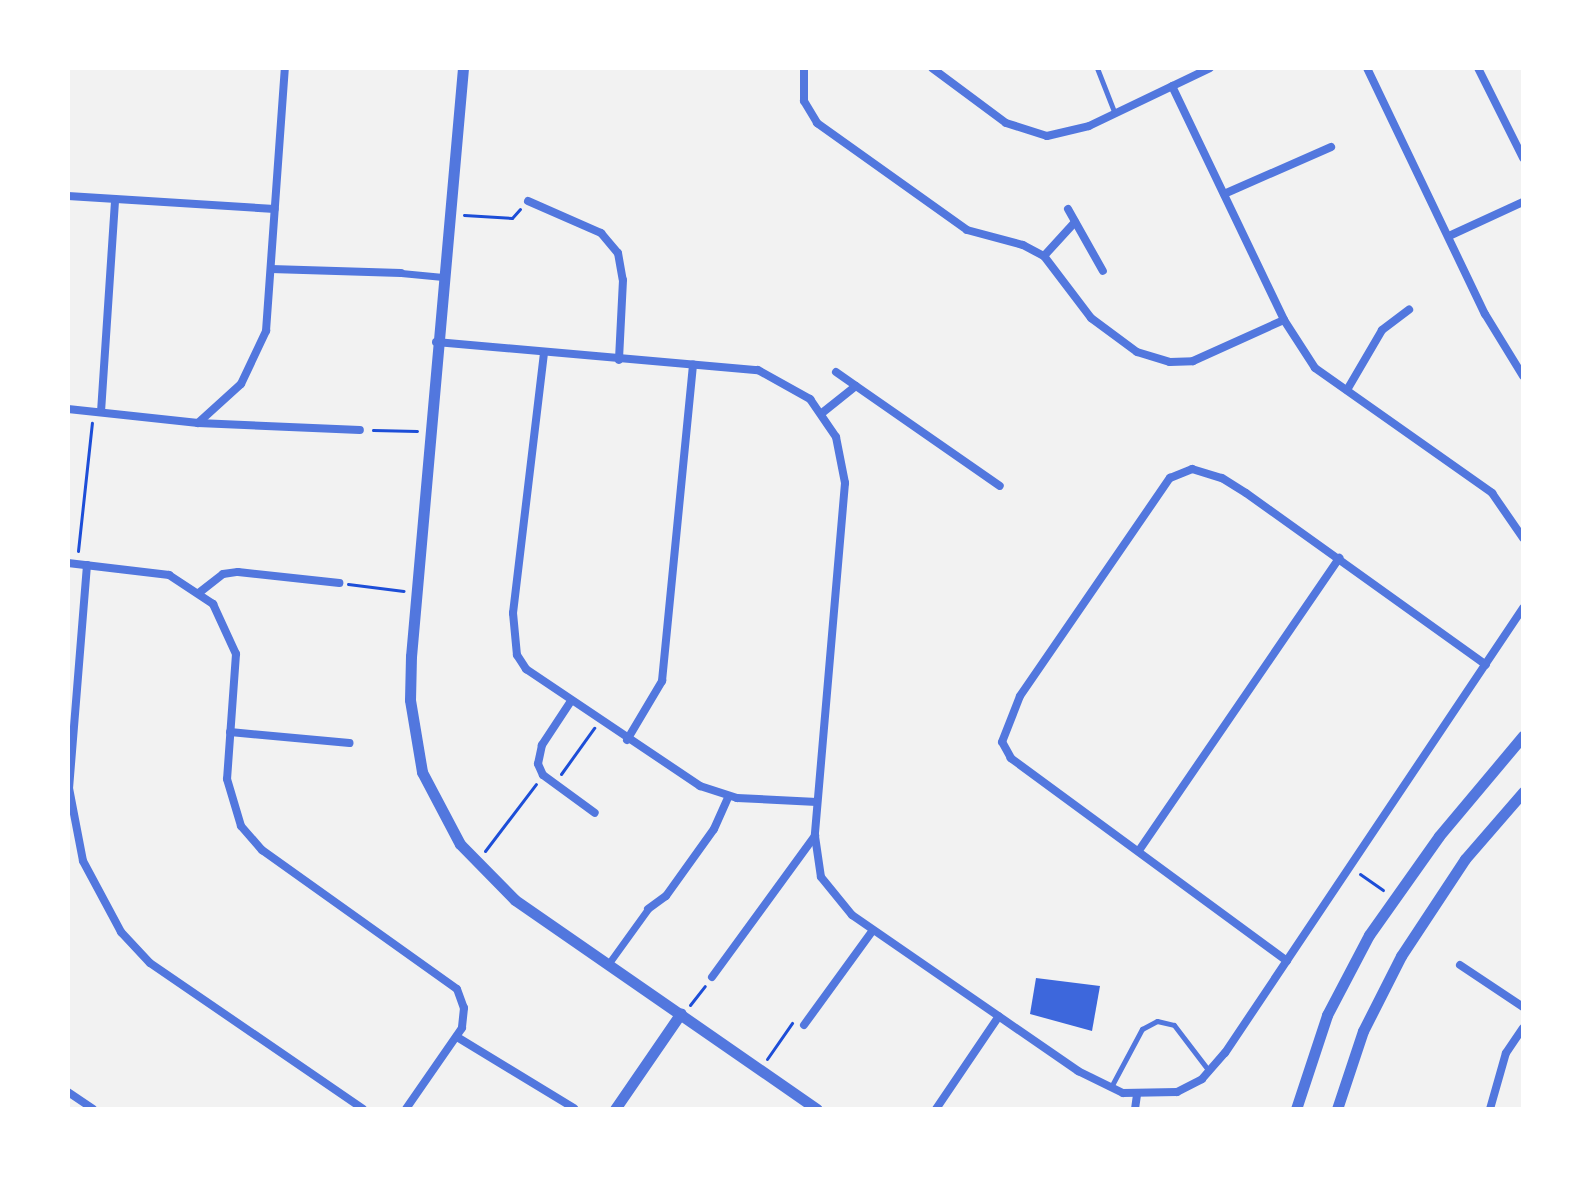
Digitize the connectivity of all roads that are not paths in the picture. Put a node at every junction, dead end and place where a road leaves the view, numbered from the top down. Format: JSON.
{"nodes":[{"id":1,"x":285,"y":68,"type":"edge"},
{"id":2,"x":463,"y":68,"type":"edge"},
{"id":3,"x":804,"y":68,"type":"edge"},
{"id":4,"x":932,"y":68,"type":"edge"},
{"id":5,"x":1097,"y":68,"type":"edge"},
{"id":6,"x":1210,"y":68,"type":"edge"},
{"id":7,"x":1367,"y":68,"type":"edge"},
{"id":8,"x":1478,"y":68,"type":"edge"},
{"id":9,"x":1172,"y":86,"type":"junction"},
{"id":10,"x":1115,"y":114,"type":"junction"},
{"id":11,"x":1331,"y":147,"type":"dead end"},
{"id":12,"x":1523,"y":158,"type":"edge"},
{"id":13,"x":1224,"y":194,"type":"junction"},
{"id":14,"x":68,"y":196,"type":"edge"},
{"id":15,"x":115,"y":199,"type":"junction"},
{"id":16,"x":528,"y":201,"type":"road end"},
{"id":17,"x":1523,"y":202,"type":"edge"},
{"id":18,"x":275,"y":209,"type":"junction"},
{"id":19,"x":1068,"y":209,"type":"dead end"},
{"id":20,"x":1075,"y":222,"type":"junction"},
{"id":21,"x":1449,"y":236,"type":"junction"},
{"id":22,"x":1044,"y":256,"type":"junction"},
{"id":23,"x":271,"y":269,"type":"junction"},
{"id":24,"x":1103,"y":271,"type":"dead end"},
{"id":25,"x":401,"y":273,"type":"joint"},
{"id":26,"x":443,"y":277,"type":"junction"},
{"id":27,"x":1409,"y":310,"type":"dead end"},
{"id":28,"x":1284,"y":320,"type":"junction"},
{"id":29,"x":436,"y":342,"type":"junction"},
{"id":30,"x":544,"y":353,"type":"junction"},
{"id":31,"x":619,"y":360,"type":"junction"},
{"id":32,"x":693,"y":365,"type":"junction"},
{"id":33,"x":836,"y":372,"type":"dead end"},
{"id":34,"x":1523,"y":376,"type":"edge"},
{"id":35,"x":856,"y":386,"type":"junction"},
{"id":36,"x":1347,"y":390,"type":"junction"},
{"id":37,"x":68,"y":409,"type":"edge"},
{"id":38,"x":97,"y":412,"type":"junction"},
{"id":39,"x":822,"y":413,"type":"junction"},
{"id":40,"x":198,"y":423,"type":"junction"},
{"id":41,"x":360,"y":430,"type":"road end"},
{"id":42,"x":1000,"y":486,"type":"dead end"},
{"id":43,"x":1523,"y":538,"type":"edge"},
{"id":44,"x":1339,"y":558,"type":"junction"},
{"id":45,"x":77,"y":564,"type":"edge"},
{"id":46,"x":339,"y":583,"type":"road end"},
{"id":47,"x":200,"y":592,"type":"junction"},
{"id":48,"x":1523,"y":608,"type":"edge"},
{"id":49,"x":1486,"y":665,"type":"junction"},
{"id":50,"x":571,"y":701,"type":"junction"},
{"id":51,"x":230,"y":732,"type":"junction"},
{"id":52,"x":1523,"y":736,"type":"edge"},
{"id":53,"x":627,"y":740,"type":"junction"},
{"id":54,"x":349,"y":743,"type":"dead end"},
{"id":55,"x":1523,"y":792,"type":"edge"},
{"id":56,"x":728,"y":797,"type":"junction"},
{"id":57,"x":817,"y":802,"type":"junction"},
{"id":58,"x":595,"y":813,"type":"dead end"},
{"id":59,"x":815,"y":836,"type":"junction"},
{"id":60,"x":1140,"y":849,"type":"junction"},
{"id":61,"x":648,"y":909,"type":"joint"},
{"id":62,"x":873,"y":930,"type":"junction"},
{"id":63,"x":1287,"y":961,"type":"junction"},
{"id":64,"x":609,"y":963,"type":"junction"},
{"id":65,"x":1460,"y":965,"type":"dead end"},
{"id":66,"x":712,"y":977,"type":"road end"},
{"id":67,"x":1523,"y":1007,"type":"edge"},
{"id":68,"x":682,"y":1014,"type":"junction"},
{"id":69,"x":999,"y":1016,"type":"junction"},
{"id":70,"x":804,"y":1025,"type":"road end"},
{"id":71,"x":1523,"y":1028,"type":"edge"},
{"id":72,"x":457,"y":1037,"type":"junction"},
{"id":73,"x":1209,"y":1071,"type":"junction"},
{"id":74,"x":1111,"y":1088,"type":"junction"},
{"id":75,"x":68,"y":1092,"type":"edge"},
{"id":76,"x":1137,"y":1095,"type":"junction"},
{"id":77,"x":93,"y":1109,"type":"edge"},
{"id":78,"x":363,"y":1109,"type":"edge"},
{"id":79,"x":406,"y":1109,"type":"edge"},
{"id":80,"x":575,"y":1109,"type":"edge"},
{"id":81,"x":615,"y":1109,"type":"edge"},
{"id":82,"x":817,"y":1109,"type":"edge"},
{"id":83,"x":936,"y":1109,"type":"edge"},
{"id":84,"x":1135,"y":1109,"type":"edge"},
{"id":85,"x":1296,"y":1109,"type":"edge"},
{"id":86,"x":1337,"y":1109,"type":"edge"},
{"id":87,"x":1490,"y":1109,"type":"edge"}],
"edges":[{"from":1,"to":18,"type":"street"},
{"from":2,"to":26,"type":"street"},
{"from":3,"to":22,"type":"street"},
{"from":4,"to":10,"type":"street"},
{"from":5,"to":10,"type":"lane"},
{"from":6,"to":9,"type":"street"},
{"from":7,"to":21,"type":"street"},
{"from":8,"to":12,"type":"street"},
{"from":9,"to":10,"type":"street"},
{"from":9,"to":13,"type":"street"},
{"from":11,"to":13,"type":"street"},
{"from":13,"to":28,"type":"street"},
{"from":14,"to":15,"type":"street"},
{"from":15,"to":18,"type":"street"},
{"from":15,"to":38,"type":"street"},
{"from":16,"to":31,"type":"street"},
{"from":17,"to":21,"type":"street"},
{"from":18,"to":23,"type":"street"},
{"from":19,"to":20,"type":"street"},
{"from":20,"to":22,"type":"street"},
{"from":20,"to":24,"type":"street"},
{"from":21,"to":34,"type":"street"},
{"from":22,"to":28,"type":"street"},
{"from":23,"to":25,"type":"street"},
{"from":23,"to":40,"type":"street"},
{"from":25,"to":26,"type":"street"},
{"from":26,"to":29,"type":"street"},
{"from":27,"to":36,"type":"street"},
{"from":28,"to":36,"type":"street"},
{"from":29,"to":30,"type":"street"},
{"from":29,"to":64,"type":"street"},
{"from":30,"to":31,"type":"street"},
{"from":30,"to":50,"type":"street"},
{"from":31,"to":32,"type":"street"},
{"from":32,"to":39,"type":"street"},
{"from":32,"to":53,"type":"street"},
{"from":33,"to":35,"type":"street"},
{"from":35,"to":39,"type":"street"},
{"from":35,"to":42,"type":"street"},
{"from":36,"to":43,"type":"street"},
{"from":37,"to":38,"type":"street"},
{"from":38,"to":40,"type":"street"},
{"from":39,"to":57,"type":"street"},
{"from":40,"to":41,"type":"street"},
{"from":44,"to":49,"type":"street"},
{"from":44,"to":60,"type":"street"},
{"from":44,"to":60,"type":"street"},
{"from":45,"to":47,"type":"street"},
{"from":45,"to":78,"type":"street"},
{"from":46,"to":47,"type":"street"},
{"from":47,"to":51,"type":"street"},
{"from":48,"to":49,"type":"street"},
{"from":49,"to":63,"type":"street"},
{"from":50,"to":53,"type":"street"},
{"from":50,"to":58,"type":"street"},
{"from":51,"to":54,"type":"street"},
{"from":51,"to":72,"type":"street"},
{"from":52,"to":85,"type":"street"},
{"from":53,"to":56,"type":"street"},
{"from":55,"to":86,"type":"street"},
{"from":56,"to":57,"type":"street"},
{"from":56,"to":61,"type":"street"},
{"from":57,"to":59,"type":"street"},
{"from":59,"to":62,"type":"street"},
{"from":59,"to":66,"type":"street"},
{"from":60,"to":63,"type":"street"},
{"from":61,"to":64,"type":"street"},
{"from":62,"to":69,"type":"street"},
{"from":62,"to":70,"type":"street"},
{"from":63,"to":73,"type":"street"},
{"from":64,"to":68,"type":"street"},
{"from":65,"to":67,"type":"street"},
{"from":68,"to":81,"type":"street"},
{"from":68,"to":82,"type":"street"},
{"from":69,"to":74,"type":"street"},
{"from":69,"to":83,"type":"street"},
{"from":71,"to":87,"type":"street"},
{"from":72,"to":79,"type":"street"},
{"from":72,"to":80,"type":"street"},
{"from":73,"to":74,"type":"lane"},
{"from":73,"to":76,"type":"street"},
{"from":74,"to":76,"type":"street"},
{"from":75,"to":77,"type":"street"},
{"from":76,"to":84,"type":"street"}]}
